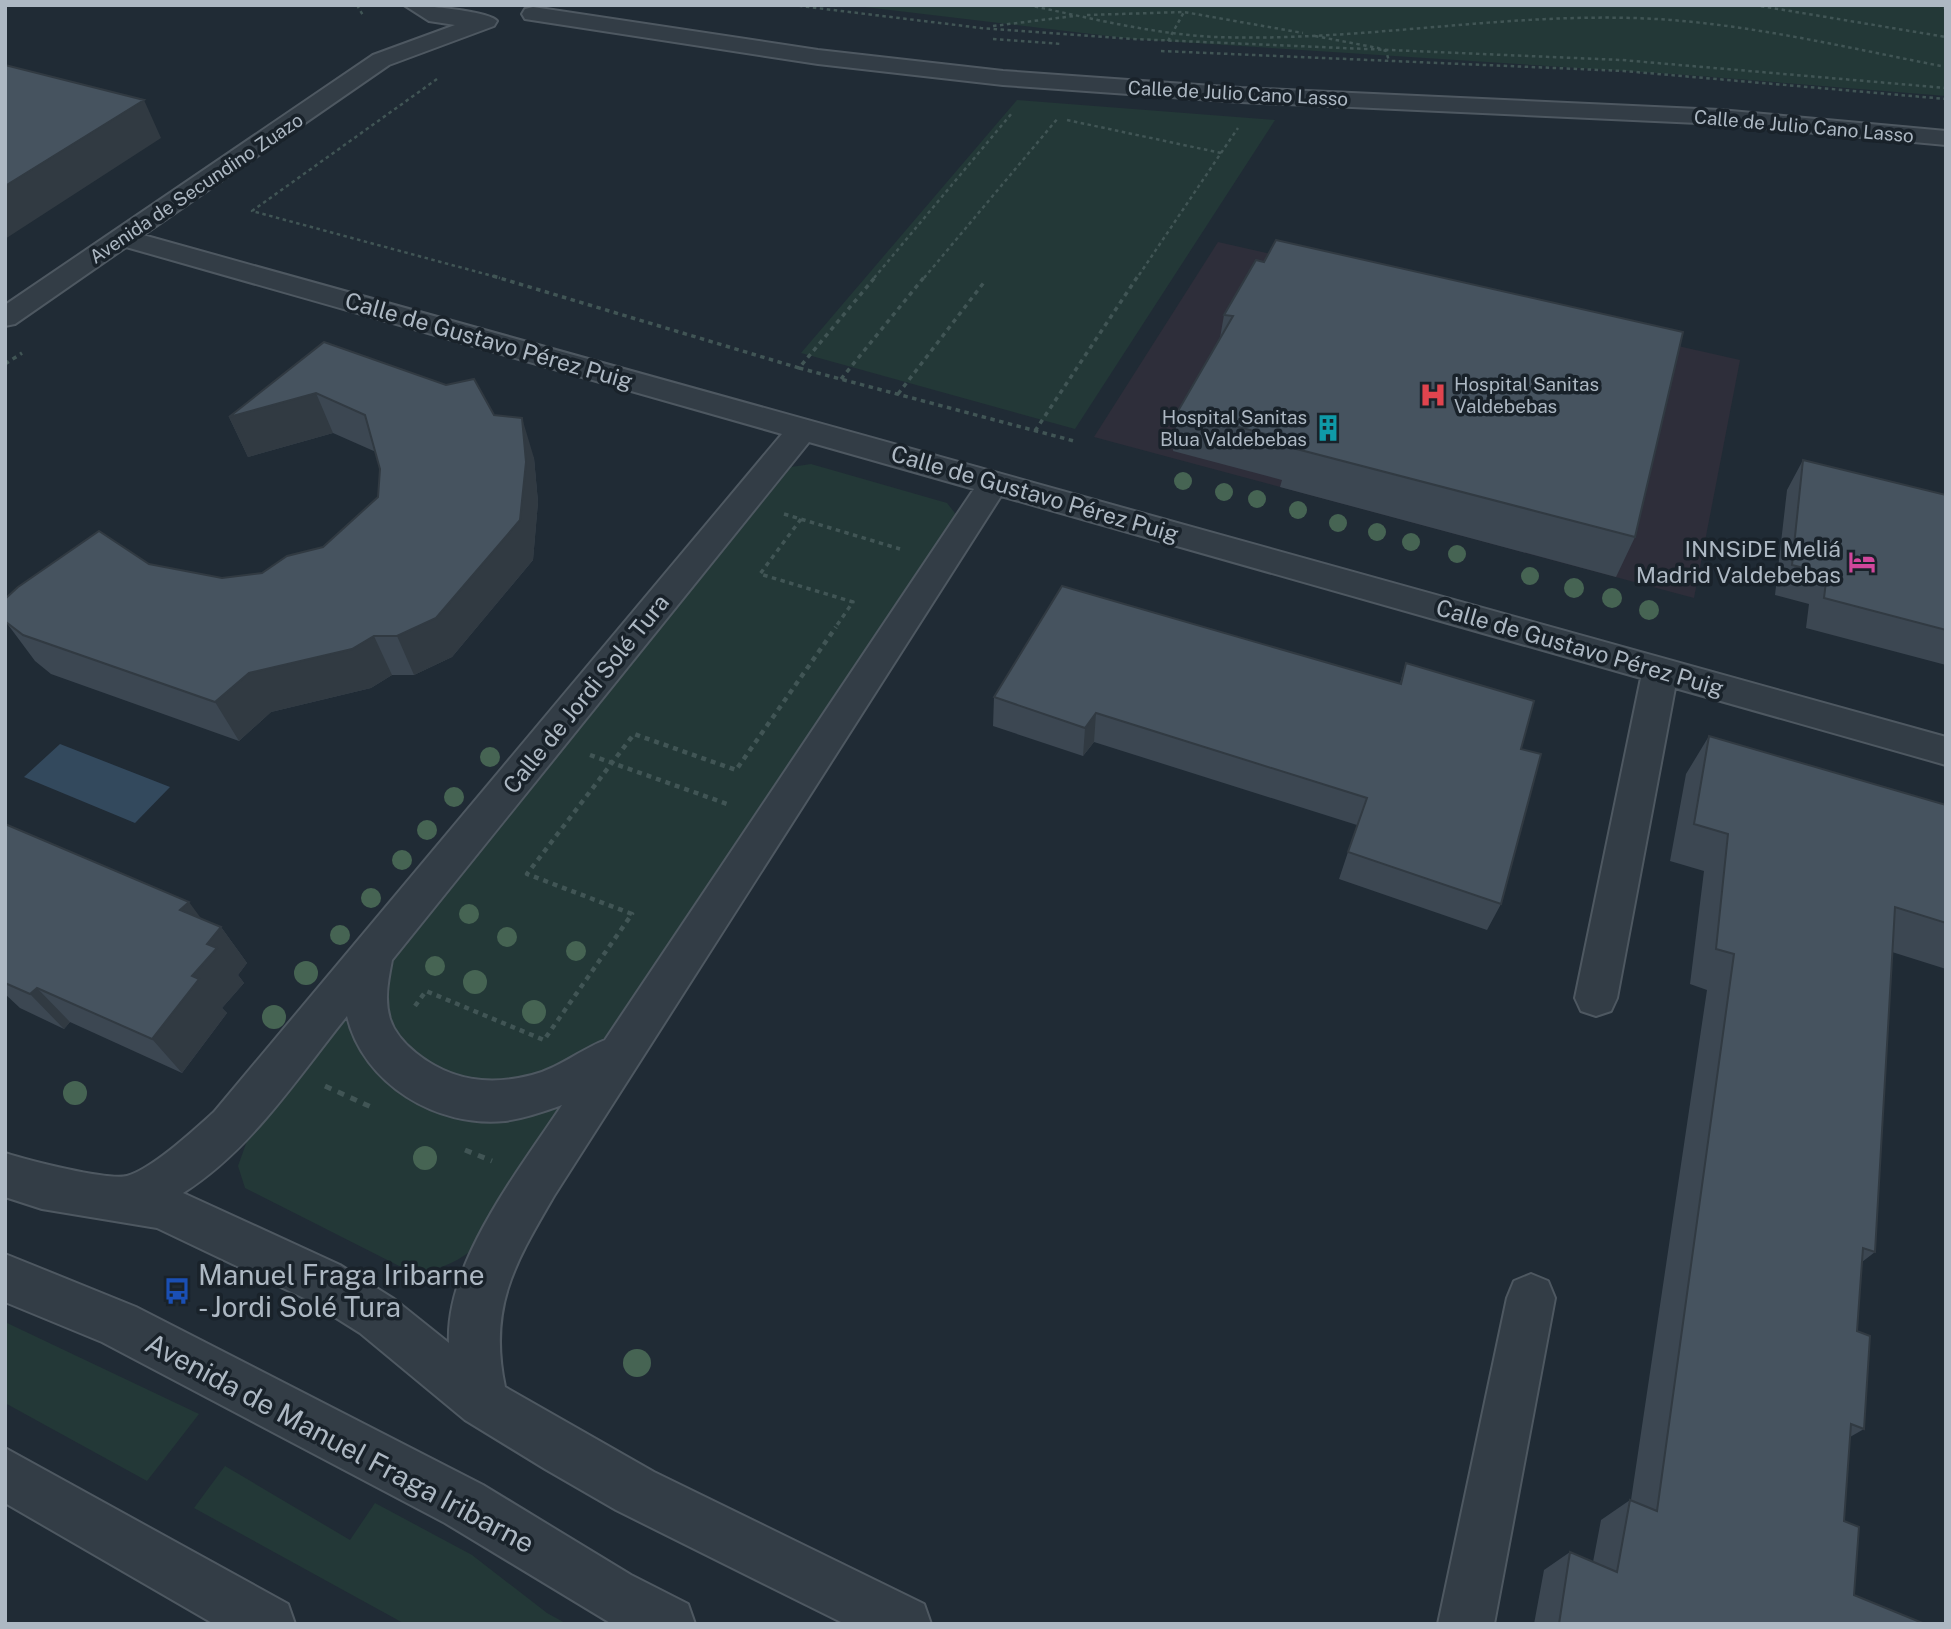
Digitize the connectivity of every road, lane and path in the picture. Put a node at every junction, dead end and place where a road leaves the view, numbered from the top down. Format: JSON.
{"nodes":[{"id":1,"x":357,"y":5,"type":"edge"},
{"id":2,"x":558,"y":5,"type":"edge"},
{"id":3,"x":632,"y":5,"type":"edge"},
{"id":4,"x":792,"y":5,"type":"edge"},
{"id":5,"x":1028,"y":5,"type":"edge"},
{"id":6,"x":1754,"y":5,"type":"edge"},
{"id":7,"x":1937,"y":5,"type":"edge"},
{"id":8,"x":417,"y":7,"type":"edge"},
{"id":9,"x":1946,"y":8,"type":"edge"},
{"id":10,"x":1184,"y":12,"type":"junction"},
{"id":11,"x":533,"y":14,"type":"junction"},
{"id":12,"x":1079,"y":16,"type":"junction"},
{"id":13,"x":364,"y":17,"type":"dead end"},
{"id":14,"x":486,"y":21,"type":"junction"},
{"id":15,"x":981,"y":28,"type":"junction"},
{"id":16,"x":1170,"y":34,"type":"junction"},
{"id":17,"x":1308,"y":34,"type":"junction"},
{"id":18,"x":1946,"y":37,"type":"edge"},
{"id":19,"x":978,"y":38,"type":"dead end"},
{"id":20,"x":992,"y":39,"type":"dead end"},
{"id":21,"x":1168,"y":41,"type":"junction"},
{"id":22,"x":1061,"y":44,"type":"dead end"},
{"id":23,"x":1155,"y":51,"type":"dead end"},
{"id":24,"x":1386,"y":51,"type":"junction"},
{"id":25,"x":387,"y":57,"type":"junction"},
{"id":26,"x":1946,"y":67,"type":"edge"},
{"id":27,"x":1392,"y":70,"type":"junction"},
{"id":28,"x":443,"y":74,"type":"dead end"},
{"id":29,"x":1946,"y":88,"type":"edge"},
{"id":30,"x":1692,"y":93,"type":"dead end"},
{"id":31,"x":1946,"y":99,"type":"edge"},
{"id":32,"x":1017,"y":107,"type":"dead end"},
{"id":33,"x":1946,"y":117,"type":"edge"},
{"id":34,"x":1241,"y":123,"type":"dead end"},
{"id":35,"x":1946,"y":138,"type":"edge"},
{"id":36,"x":1222,"y":153,"type":"junction"},
{"id":37,"x":123,"y":238,"type":"junction"},
{"id":38,"x":985,"y":281,"type":"dead end"},
{"id":39,"x":5,"y":318,"type":"edge"},
{"id":40,"x":799,"y":368,"type":"junction"},
{"id":41,"x":841,"y":379,"type":"junction"},
{"id":42,"x":898,"y":394,"type":"junction"},
{"id":43,"x":803,"y":429,"type":"junction"},
{"id":44,"x":1035,"y":431,"type":"junction"},
{"id":45,"x":1074,"y":441,"type":"dead end"},
{"id":46,"x":994,"y":483,"type":"junction"},
{"id":47,"x":777,"y":512,"type":"dead end"},
{"id":48,"x":802,"y":519,"type":"junction"},
{"id":49,"x":912,"y":552,"type":"dead end"},
{"id":50,"x":1660,"y":670,"type":"junction"},
{"id":51,"x":577,"y":751,"type":"dead end"},
{"id":52,"x":1946,"y":751,"type":"edge"},
{"id":53,"x":612,"y":763,"type":"junction"},
{"id":54,"x":731,"y":806,"type":"dead end"},
{"id":55,"x":371,"y":960,"type":"junction"},
{"id":56,"x":1596,"y":998,"type":"dead end"},
{"id":57,"x":412,"y":1009,"type":"dead end"},
{"id":58,"x":623,"y":1050,"type":"junction"},
{"id":59,"x":5,"y":1175,"type":"edge"},
{"id":60,"x":131,"y":1199,"type":"junction"},
{"id":61,"x":5,"y":1278,"type":"edge"},
{"id":62,"x":1531,"y":1298,"type":"dead end"},
{"id":63,"x":483,"y":1402,"type":"junction"},
{"id":64,"x":5,"y":1474,"type":"edge"},
{"id":65,"x":268,"y":1624,"type":"edge"},
{"id":66,"x":668,"y":1624,"type":"edge"},
{"id":67,"x":904,"y":1624,"type":"edge"},
{"id":68,"x":1466,"y":1624,"type":"edge"}],
"edges":[{"from":1,"to":13,"type":"path"},
{"from":2,"to":11,"type":"street"},
{"from":3,"to":27,"type":"street","name":"Calle de Julio Cano Lasso"},
{"from":4,"to":15,"type":"path"},
{"from":5,"to":12,"type":"path"},
{"from":6,"to":18,"type":"path"},
{"from":7,"to":9,"type":"path"},
{"from":8,"to":14,"type":"street"},
{"from":8,"to":25,"type":"street","name":"Avenida de Secundino Zuazo"},
{"from":10,"to":12,"type":"path"},
{"from":10,"to":16,"type":"path"},
{"from":10,"to":17,"type":"path"},
{"from":11,"to":14,"type":"street"},
{"from":11,"to":35,"type":"street","name":"Calle de Julio Cano Lasso"},
{"from":12,"to":15,"type":"path"},
{"from":12,"to":16,"type":"path"},
{"from":14,"to":25,"type":"street","name":"Avenida de Secundino Zuazo"},
{"from":15,"to":19,"type":"path"},
{"from":15,"to":21,"type":"path"},
{"from":16,"to":17,"type":"path"},
{"from":16,"to":21,"type":"path"},
{"from":17,"to":24,"type":"path"},
{"from":17,"to":26,"type":"path"},
{"from":20,"to":22,"type":"path"},
{"from":21,"to":24,"type":"path"},
{"from":23,"to":27,"type":"path"},
{"from":24,"to":27,"type":"path"},
{"from":24,"to":29,"type":"path"},
{"from":25,"to":37,"type":"street","name":"Avenida de Secundino Zuazo"},
{"from":27,"to":31,"type":"path"},
{"from":28,"to":40,"type":"path"},
{"from":30,"to":33,"type":"street","name":"Calle de Julio Cano Lasso"},
{"from":32,"to":40,"type":"path"},
{"from":34,"to":36,"type":"path"},
{"from":36,"to":41,"type":"path"},
{"from":36,"to":44,"type":"path"},
{"from":37,"to":39,"type":"street","name":"Avenida de Secundino Zuazo"},
{"from":37,"to":43,"type":"street","name":"Calle de Gustavo Pérez Puig"},
{"from":38,"to":42,"type":"path"},
{"from":40,"to":41,"type":"path"},
{"from":41,"to":42,"type":"path"},
{"from":42,"to":44,"type":"path"},
{"from":43,"to":46,"type":"street","name":"Calle de Gustavo Pérez Puig"},
{"from":43,"to":55,"type":"street","name":"Calle de Jordi Solé Tura"},
{"from":44,"to":45,"type":"path"},
{"from":46,"to":50,"type":"street","name":"Calle de Gustavo Pérez Puig"},
{"from":46,"to":58,"type":"street"},
{"from":47,"to":48,"type":"path"},
{"from":48,"to":49,"type":"path"},
{"from":48,"to":53,"type":"path"},
{"from":50,"to":52,"type":"street","name":"Calle de Gustavo Pérez Puig"},
{"from":50,"to":56,"type":"street"},
{"from":51,"to":53,"type":"path"},
{"from":53,"to":54,"type":"path"},
{"from":53,"to":57,"type":"path"},
{"from":55,"to":58,"type":"street"},
{"from":55,"to":60,"type":"street","name":"Calle de Jordi Solé Tura"},
{"from":58,"to":63,"type":"street"},
{"from":59,"to":60,"type":"street"},
{"from":60,"to":63,"type":"street"},
{"from":61,"to":66,"type":"street","name":"Avenida de Manuel Fraga Iribarne"},
{"from":62,"to":68,"type":"street"},
{"from":63,"to":67,"type":"street"},
{"from":64,"to":65,"type":"street"}]}
